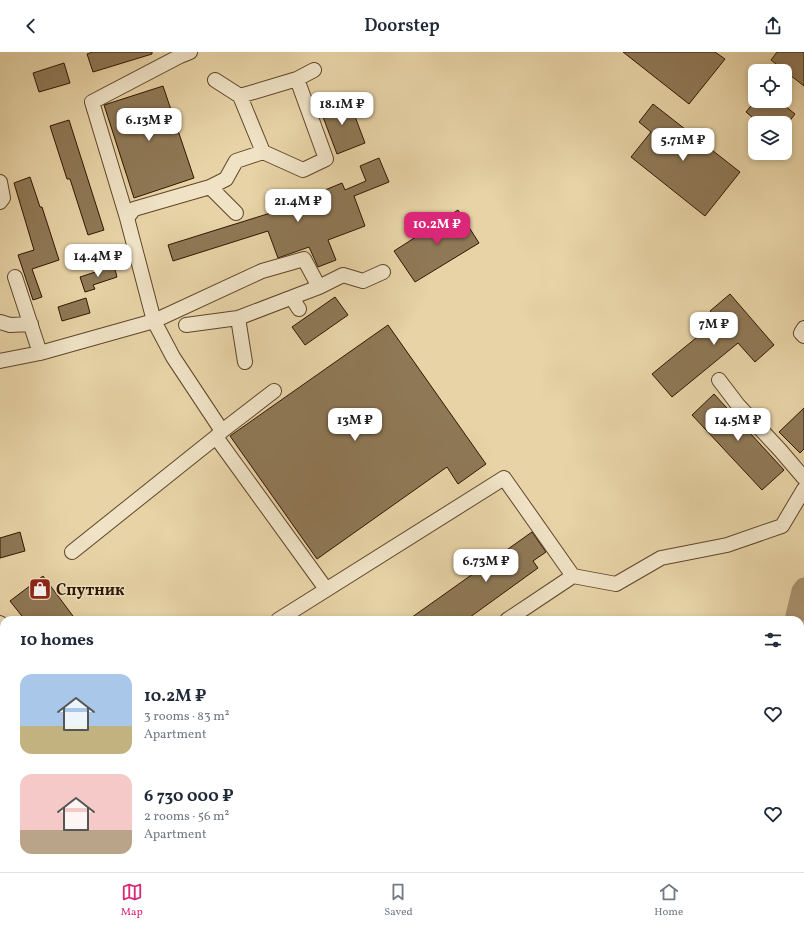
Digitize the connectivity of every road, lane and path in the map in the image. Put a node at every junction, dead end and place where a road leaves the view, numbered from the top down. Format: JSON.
{"nodes":[{"id":1,"x":190,"y":52,"type":"edge"},
{"id":2,"x":314,"y":70,"type":"dead end"},
{"id":3,"x":297,"y":79,"type":"junction"},
{"id":4,"x":216,"y":80,"type":"dead end"},
{"id":5,"x":240,"y":96,"type":"junction"},
{"id":6,"x":263,"y":152,"type":"junction"},
{"id":7,"x":0,"y":182,"type":"edge"},
{"id":8,"x":210,"y":187,"type":"junction"},
{"id":9,"x":0,"y":202,"type":"edge"},
{"id":10,"x":236,"y":213,"type":"dead end"},
{"id":11,"x":127,"y":218,"type":"junction"},
{"id":12,"x":383,"y":272,"type":"dead end"},
{"id":13,"x":14,"y":277,"type":"dead end"},
{"id":14,"x":319,"y":288,"type":"junction"},
{"id":15,"x":238,"y":318,"type":"junction"},
{"id":16,"x":0,"y":322,"type":"edge"},
{"id":17,"x":154,"y":322,"type":"junction"},
{"id":18,"x":31,"y":324,"type":"junction"},
{"id":19,"x":186,"y":325,"type":"dead end"},
{"id":20,"x":804,"y":328,"type":"edge"},
{"id":21,"x":804,"y":336,"type":"edge"},
{"id":22,"x":40,"y":353,"type":"junction"},
{"id":23,"x":0,"y":361,"type":"edge"},
{"id":24,"x":245,"y":362,"type":"dead end"},
{"id":25,"x":719,"y":380,"type":"dead end"},
{"id":26,"x":274,"y":391,"type":"dead end"},
{"id":27,"x":219,"y":434,"type":"junction"},
{"id":28,"x":804,"y":478,"type":"edge"},
{"id":29,"x":804,"y":489,"type":"edge"},
{"id":30,"x":72,"y":552,"type":"dead end"},
{"id":31,"x":573,"y":576,"type":"junction"},
{"id":32,"x":326,"y":589,"type":"junction"},
{"id":33,"x":284,"y":616,"type":"edge"},
{"id":34,"x":513,"y":616,"type":"edge"}],
"edges":[{"from":1,"to":11,"type":"lane"},
{"from":2,"to":3,"type":"lane"},
{"from":3,"to":5,"type":"lane"},
{"from":3,"to":6,"type":"lane"},
{"from":4,"to":5,"type":"lane"},
{"from":5,"to":6,"type":"lane"},
{"from":6,"to":8,"type":"lane"},
{"from":7,"to":9,"type":"lane"},
{"from":8,"to":10,"type":"lane"},
{"from":8,"to":11,"type":"lane"},
{"from":11,"to":17,"type":"lane"},
{"from":12,"to":14,"type":"lane"},
{"from":13,"to":18,"type":"lane"},
{"from":14,"to":15,"type":"lane"},
{"from":14,"to":17,"type":"lane"},
{"from":15,"to":19,"type":"lane"},
{"from":15,"to":24,"type":"lane"},
{"from":16,"to":18,"type":"lane"},
{"from":17,"to":22,"type":"lane"},
{"from":17,"to":27,"type":"lane"},
{"from":18,"to":22,"type":"lane"},
{"from":20,"to":21,"type":"lane"},
{"from":22,"to":23,"type":"lane"},
{"from":25,"to":28,"type":"lane"},
{"from":26,"to":27,"type":"lane"},
{"from":27,"to":30,"type":"lane"},
{"from":27,"to":32,"type":"lane"},
{"from":29,"to":31,"type":"lane"},
{"from":31,"to":32,"type":"lane"},
{"from":31,"to":34,"type":"lane"},
{"from":32,"to":33,"type":"lane"}]}
